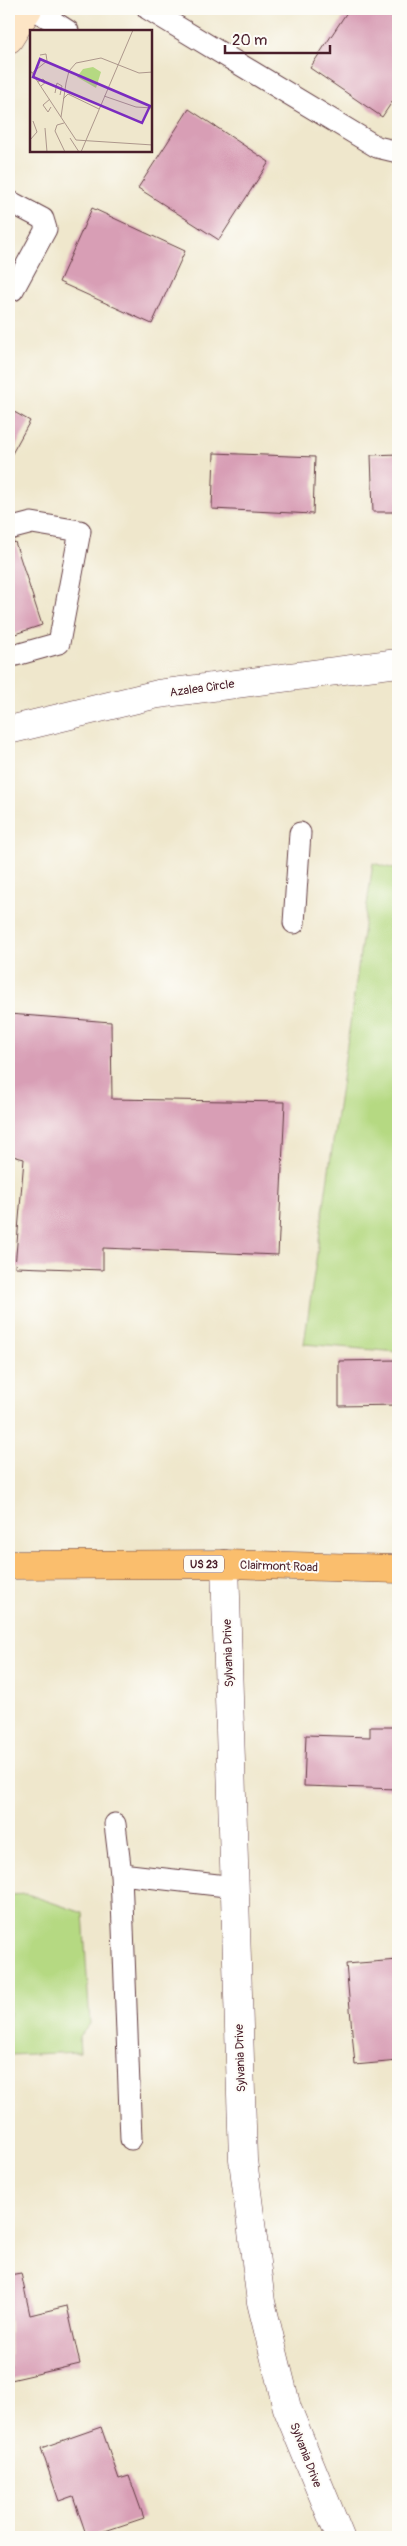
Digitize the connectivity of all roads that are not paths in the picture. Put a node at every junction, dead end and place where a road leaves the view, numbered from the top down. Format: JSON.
{"nodes":[{"id":1,"x":28,"y":9,"type":"edge"},
{"id":2,"x":34,"y":9,"type":"edge"},
{"id":3,"x":148,"y":9,"type":"edge"},
{"id":4,"x":66,"y":30,"type":"edge"},
{"id":5,"x":9,"y":39,"type":"edge"},
{"id":6,"x":398,"y":152,"type":"edge"},
{"id":7,"x":9,"y":201,"type":"edge"},
{"id":8,"x":9,"y":288,"type":"edge"},
{"id":9,"x":9,"y":529,"type":"edge"},
{"id":10,"x":9,"y":657,"type":"edge"},
{"id":11,"x":398,"y":663,"type":"edge"},
{"id":12,"x":9,"y":730,"type":"edge"},
{"id":13,"x":300,"y":834,"type":"dead end"},
{"id":14,"x":294,"y":923,"type":"dead end"},
{"id":15,"x":226,"y":1564,"type":"junction"},
{"id":16,"x":9,"y":1565,"type":"edge"},
{"id":17,"x":398,"y":1569,"type":"edge"},
{"id":18,"x":115,"y":1824,"type":"dead end"},
{"id":19,"x":121,"y":1874,"type":"junction"},
{"id":20,"x":235,"y":1887,"type":"junction"},
{"id":21,"x":131,"y":2139,"type":"dead end"},
{"id":22,"x":340,"y":2537,"type":"edge"}],
"edges":[{"from":1,"to":5,"type":"main road"},
{"from":2,"to":4,"type":"lane"},
{"from":3,"to":6,"type":"lane"},
{"from":7,"to":8,"type":"lane"},
{"from":9,"to":10,"type":"lane"},
{"from":11,"to":12,"type":"street","name":"Azalea Circle"},
{"from":13,"to":14,"type":"lane"},
{"from":15,"to":16,"type":"main road","name":"Clairmont Road","number":"US 23"},
{"from":15,"to":17,"type":"main road","name":"Clairmont Road","number":"US 23"},
{"from":15,"to":20,"type":"street","name":"Sylvania Drive"},
{"from":18,"to":19,"type":"lane"},
{"from":19,"to":20,"type":"lane"},
{"from":19,"to":21,"type":"lane"},
{"from":20,"to":22,"type":"street","name":"Sylvania Drive"}]}
